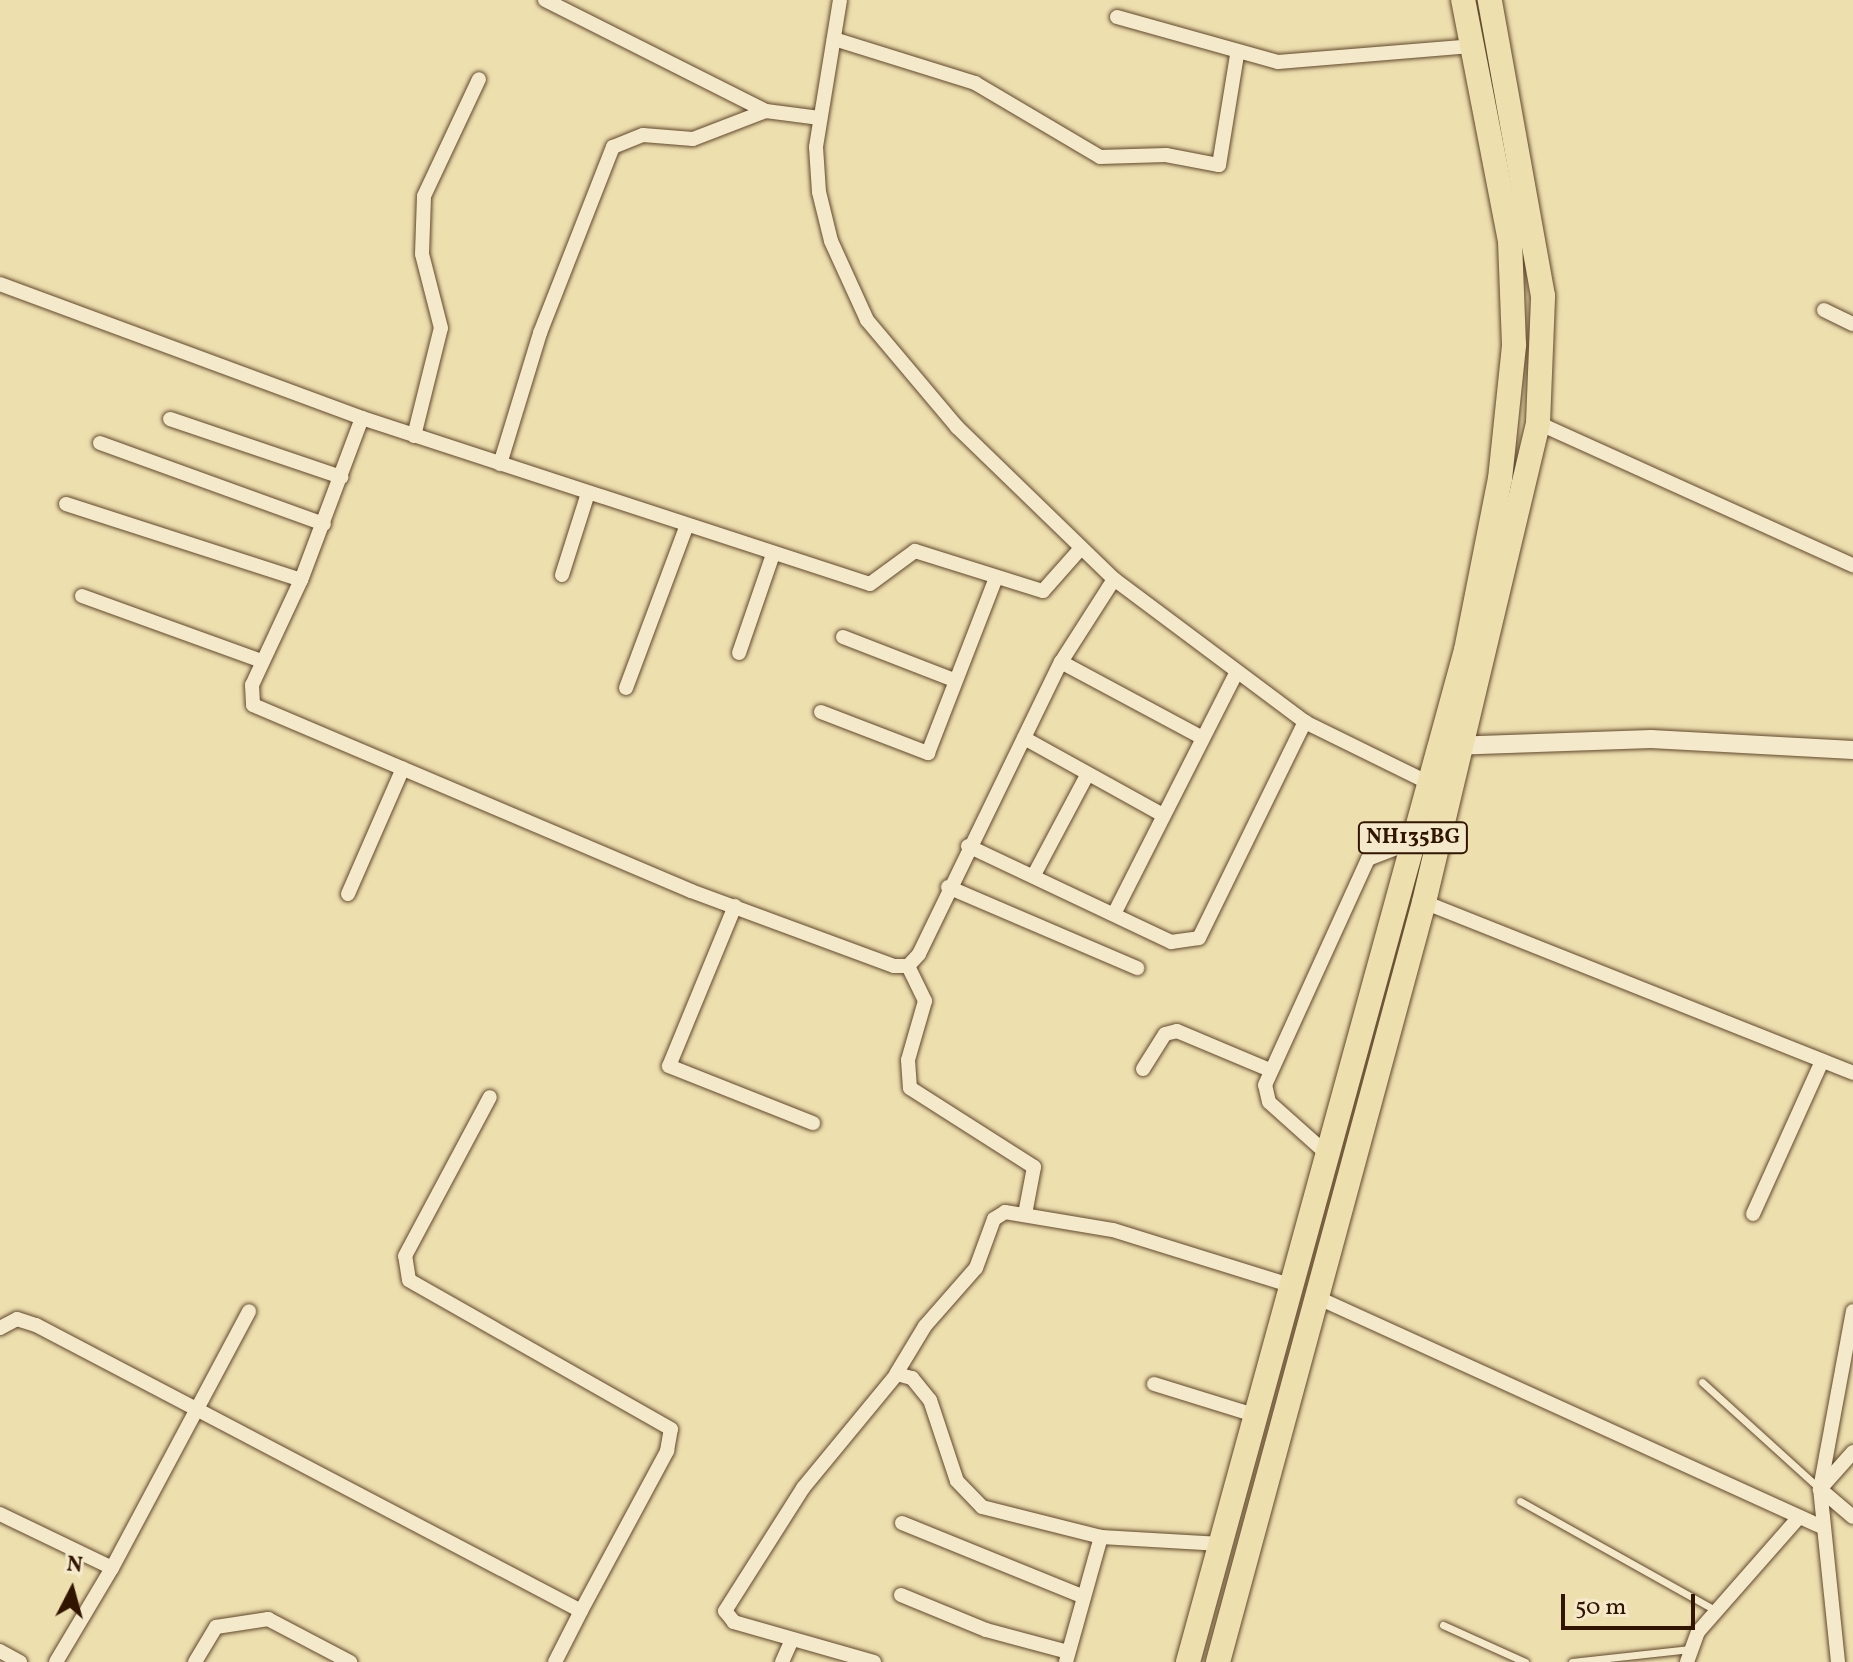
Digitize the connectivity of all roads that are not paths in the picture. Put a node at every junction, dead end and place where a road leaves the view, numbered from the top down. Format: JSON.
{"nodes":[{"id":1,"x":545,"y":0,"type":"edge"},
{"id":2,"x":840,"y":0,"type":"edge"},
{"id":3,"x":1463,"y":0,"type":"edge"},
{"id":4,"x":1490,"y":0,"type":"edge"},
{"id":5,"x":1117,"y":17,"type":"dead end"},
{"id":6,"x":834,"y":39,"type":"junction"},
{"id":7,"x":1471,"y":46,"type":"junction"},
{"id":8,"x":1237,"y":55,"type":"junction"},
{"id":9,"x":479,"y":79,"type":"dead end"},
{"id":10,"x":766,"y":111,"type":"junction"},
{"id":11,"x":820,"y":118,"type":"junction"},
{"id":12,"x":0,"y":284,"type":"edge"},
{"id":13,"x":1824,"y":310,"type":"dead end"},
{"id":14,"x":1853,"y":324,"type":"edge"},
{"id":15,"x":362,"y":418,"type":"junction"},
{"id":16,"x":170,"y":419,"type":"dead end"},
{"id":17,"x":1538,"y":423,"type":"junction"},
{"id":18,"x":414,"y":436,"type":"junction"},
{"id":19,"x":100,"y":443,"type":"dead end"},
{"id":20,"x":500,"y":464,"type":"junction"},
{"id":21,"x":341,"y":477,"type":"junction"},
{"id":22,"x":588,"y":493,"type":"junction"},
{"id":23,"x":66,"y":504,"type":"dead end"},
{"id":24,"x":324,"y":524,"type":"junction"},
{"id":25,"x":687,"y":525,"type":"junction"},
{"id":26,"x":1081,"y":548,"type":"junction"},
{"id":27,"x":773,"y":554,"type":"junction"},
{"id":28,"x":1853,"y":565,"type":"edge"},
{"id":29,"x":562,"y":575,"type":"dead end"},
{"id":30,"x":996,"y":578,"type":"junction"},
{"id":31,"x":1114,"y":579,"type":"junction"},
{"id":32,"x":301,"y":580,"type":"junction"},
{"id":33,"x":82,"y":596,"type":"dead end"},
{"id":34,"x":843,"y":637,"type":"dead end"},
{"id":35,"x":739,"y":653,"type":"dead end"},
{"id":36,"x":262,"y":661,"type":"junction"},
{"id":37,"x":1061,"y":662,"type":"junction"},
{"id":38,"x":1235,"y":675,"type":"junction"},
{"id":39,"x":954,"y":680,"type":"junction"},
{"id":40,"x":626,"y":688,"type":"dead end"},
{"id":41,"x":821,"y":712,"type":"dead end"},
{"id":42,"x":1305,"y":722,"type":"junction"},
{"id":43,"x":1201,"y":737,"type":"junction"},
{"id":44,"x":1024,"y":738,"type":"junction"},
{"id":45,"x":1451,"y":746,"type":"junction"},
{"id":46,"x":1853,"y":750,"type":"edge"},
{"id":47,"x":403,"y":768,"type":"junction"},
{"id":48,"x":1087,"y":775,"type":"junction"},
{"id":49,"x":1429,"y":783,"type":"junction"},
{"id":50,"x":1161,"y":814,"type":"junction"},
{"id":51,"x":1412,"y":842,"type":"junction"},
{"id":52,"x":968,"y":846,"type":"junction"},
{"id":53,"x":1035,"y":873,"type":"junction"},
{"id":54,"x":948,"y":887,"type":"junction"},
{"id":55,"x":348,"y":894,"type":"dead end"},
{"id":56,"x":1424,"y":902,"type":"junction"},
{"id":57,"x":735,"y":906,"type":"junction"},
{"id":58,"x":1115,"y":912,"type":"junction"},
{"id":59,"x":908,"y":966,"type":"junction"},
{"id":60,"x":1137,"y":968,"type":"dead end"},
{"id":61,"x":1822,"y":1061,"type":"junction"},
{"id":62,"x":1143,"y":1069,"type":"dead end"},
{"id":63,"x":1270,"y":1070,"type":"junction"},
{"id":64,"x":1853,"y":1073,"type":"edge"},
{"id":65,"x":490,"y":1097,"type":"dead end"},
{"id":66,"x":813,"y":1123,"type":"dead end"},
{"id":67,"x":1326,"y":1153,"type":"junction"},
{"id":68,"x":1025,"y":1214,"type":"junction"},
{"id":69,"x":1753,"y":1214,"type":"dead end"},
{"id":70,"x":1290,"y":1285,"type":"junction"},
{"id":71,"x":1313,"y":1296,"type":"junction"},
{"id":72,"x":249,"y":1311,"type":"dead end"},
{"id":73,"x":1853,"y":1311,"type":"edge"},
{"id":74,"x":0,"y":1328,"type":"edge"},
{"id":75,"x":896,"y":1374,"type":"junction"},
{"id":76,"x":1702,"y":1382,"type":"dead end"},
{"id":77,"x":1154,"y":1384,"type":"dead end"},
{"id":78,"x":201,"y":1410,"type":"junction"},
{"id":79,"x":1254,"y":1415,"type":"junction"},
{"id":80,"x":1853,"y":1452,"type":"edge"},
{"id":81,"x":1820,"y":1489,"type":"junction"},
{"id":82,"x":1520,"y":1501,"type":"dead end"},
{"id":83,"x":0,"y":1514,"type":"edge"},
{"id":84,"x":1799,"y":1517,"type":"junction"},
{"id":85,"x":1853,"y":1517,"type":"edge"},
{"id":86,"x":902,"y":1523,"type":"dead end"},
{"id":87,"x":1822,"y":1527,"type":"junction"},
{"id":88,"x":1101,"y":1537,"type":"junction"},
{"id":89,"x":1221,"y":1544,"type":"junction"},
{"id":90,"x":112,"y":1568,"type":"junction"},
{"id":91,"x":901,"y":1595,"type":"dead end"},
{"id":92,"x":1084,"y":1597,"type":"junction"},
{"id":93,"x":581,"y":1611,"type":"junction"},
{"id":94,"x":1717,"y":1611,"type":"junction"},
{"id":95,"x":1443,"y":1625,"type":"dead end"},
{"id":96,"x":792,"y":1640,"type":"junction"},
{"id":97,"x":0,"y":1651,"type":"edge"},
{"id":98,"x":1689,"y":1655,"type":"edge"},
{"id":99,"x":1067,"y":1657,"type":"edge"},
{"id":100,"x":20,"y":1662,"type":"edge"},
{"id":101,"x":56,"y":1662,"type":"edge"},
{"id":102,"x":195,"y":1662,"type":"edge"},
{"id":103,"x":350,"y":1662,"type":"edge"},
{"id":104,"x":555,"y":1662,"type":"edge"},
{"id":105,"x":782,"y":1662,"type":"edge"},
{"id":106,"x":874,"y":1662,"type":"edge"},
{"id":107,"x":1188,"y":1662,"type":"edge"},
{"id":108,"x":1218,"y":1662,"type":"edge"},
{"id":109,"x":1525,"y":1662,"type":"edge"},
{"id":110,"x":1572,"y":1662,"type":"edge"},
{"id":111,"x":1838,"y":1662,"type":"edge"}],
"edges":[{"from":1,"to":10,"type":"street"},
{"from":2,"to":6,"type":"street"},
{"from":3,"to":7,"type":"highway","number":"NH135BG"},
{"from":4,"to":17,"type":"highway","number":"NH135BG"},
{"from":5,"to":8,"type":"street"},
{"from":6,"to":8,"type":"street"},
{"from":6,"to":11,"type":"street"},
{"from":7,"to":8,"type":"street"},
{"from":7,"to":45,"type":"highway","number":"NH135BG"},
{"from":9,"to":18,"type":"street"},
{"from":10,"to":11,"type":"street"},
{"from":10,"to":20,"type":"street"},
{"from":11,"to":26,"type":"street"},
{"from":12,"to":15,"type":"street"},
{"from":13,"to":14,"type":"street"},
{"from":15,"to":18,"type":"street"},
{"from":15,"to":21,"type":"street"},
{"from":16,"to":21,"type":"street"},
{"from":17,"to":28,"type":"street"},
{"from":17,"to":45,"type":"highway","number":"NH135BG"},
{"from":18,"to":20,"type":"street"},
{"from":19,"to":24,"type":"street"},
{"from":20,"to":22,"type":"street"},
{"from":21,"to":24,"type":"street"},
{"from":22,"to":25,"type":"street"},
{"from":22,"to":29,"type":"street"},
{"from":23,"to":32,"type":"street"},
{"from":24,"to":32,"type":"street"},
{"from":25,"to":27,"type":"street"},
{"from":25,"to":40,"type":"street"},
{"from":26,"to":30,"type":"street"},
{"from":26,"to":31,"type":"street"},
{"from":27,"to":30,"type":"street"},
{"from":27,"to":35,"type":"street"},
{"from":30,"to":39,"type":"street"},
{"from":31,"to":37,"type":"street"},
{"from":31,"to":38,"type":"street"},
{"from":32,"to":36,"type":"street"},
{"from":33,"to":36,"type":"street"},
{"from":34,"to":39,"type":"street"},
{"from":36,"to":47,"type":"street"},
{"from":37,"to":43,"type":"street"},
{"from":37,"to":44,"type":"street"},
{"from":38,"to":42,"type":"street"},
{"from":38,"to":43,"type":"street"},
{"from":39,"to":41,"type":"street"},
{"from":42,"to":49,"type":"street"},
{"from":42,"to":58,"type":"street"},
{"from":43,"to":50,"type":"street"},
{"from":44,"to":48,"type":"street"},
{"from":44,"to":52,"type":"street"},
{"from":45,"to":46,"type":"street"},
{"from":45,"to":49,"type":"highway","number":"NH135BG"},
{"from":45,"to":56,"type":"highway","number":"NH135BG"},
{"from":47,"to":55,"type":"street"},
{"from":47,"to":57,"type":"street"},
{"from":48,"to":50,"type":"street"},
{"from":48,"to":53,"type":"street"},
{"from":49,"to":51,"type":"highway","number":"NH135BG"},
{"from":50,"to":58,"type":"street"},
{"from":51,"to":63,"type":"street"},
{"from":51,"to":67,"type":"highway","number":"NH135BG"},
{"from":52,"to":53,"type":"street"},
{"from":52,"to":54,"type":"street"},
{"from":53,"to":58,"type":"street"},
{"from":54,"to":59,"type":"street"},
{"from":54,"to":60,"type":"street"},
{"from":56,"to":61,"type":"street"},
{"from":56,"to":71,"type":"highway","number":"NH135BG"},
{"from":57,"to":59,"type":"street"},
{"from":57,"to":66,"type":"street"},
{"from":59,"to":68,"type":"street"},
{"from":61,"to":64,"type":"street"},
{"from":61,"to":69,"type":"street"},
{"from":62,"to":63,"type":"street"},
{"from":63,"to":67,"type":"street"},
{"from":65,"to":93,"type":"street"},
{"from":67,"to":70,"type":"highway","number":"NH135BG"},
{"from":68,"to":70,"type":"street"},
{"from":68,"to":75,"type":"street"},
{"from":70,"to":79,"type":"highway","number":"NH135BG"},
{"from":71,"to":84,"type":"street"},
{"from":71,"to":108,"type":"highway","number":"NH135BG"},
{"from":72,"to":78,"type":"street"},
{"from":73,"to":81,"type":"street"},
{"from":74,"to":78,"type":"street"},
{"from":75,"to":88,"type":"street"},
{"from":75,"to":96,"type":"street"},
{"from":76,"to":81,"type":"lane"},
{"from":77,"to":79,"type":"street"},
{"from":78,"to":90,"type":"street"},
{"from":78,"to":93,"type":"street"},
{"from":79,"to":89,"type":"highway","number":"NH135BG"},
{"from":80,"to":81,"type":"street"},
{"from":81,"to":85,"type":"street"},
{"from":81,"to":87,"type":"street"},
{"from":82,"to":94,"type":"lane"},
{"from":83,"to":90,"type":"street"},
{"from":84,"to":87,"type":"street"},
{"from":84,"to":94,"type":"street"},
{"from":86,"to":92,"type":"street"},
{"from":87,"to":111,"type":"street"},
{"from":88,"to":89,"type":"street"},
{"from":88,"to":92,"type":"street"},
{"from":89,"to":107,"type":"highway","number":"NH135BG"},
{"from":90,"to":101,"type":"street"},
{"from":91,"to":99,"type":"street"},
{"from":92,"to":99,"type":"street"},
{"from":93,"to":104,"type":"street"},
{"from":94,"to":98,"type":"street"},
{"from":95,"to":109,"type":"lane"},
{"from":96,"to":105,"type":"street"},
{"from":96,"to":106,"type":"street"},
{"from":97,"to":100,"type":"street"},
{"from":98,"to":110,"type":"lane"},
{"from":102,"to":103,"type":"street"}]}
